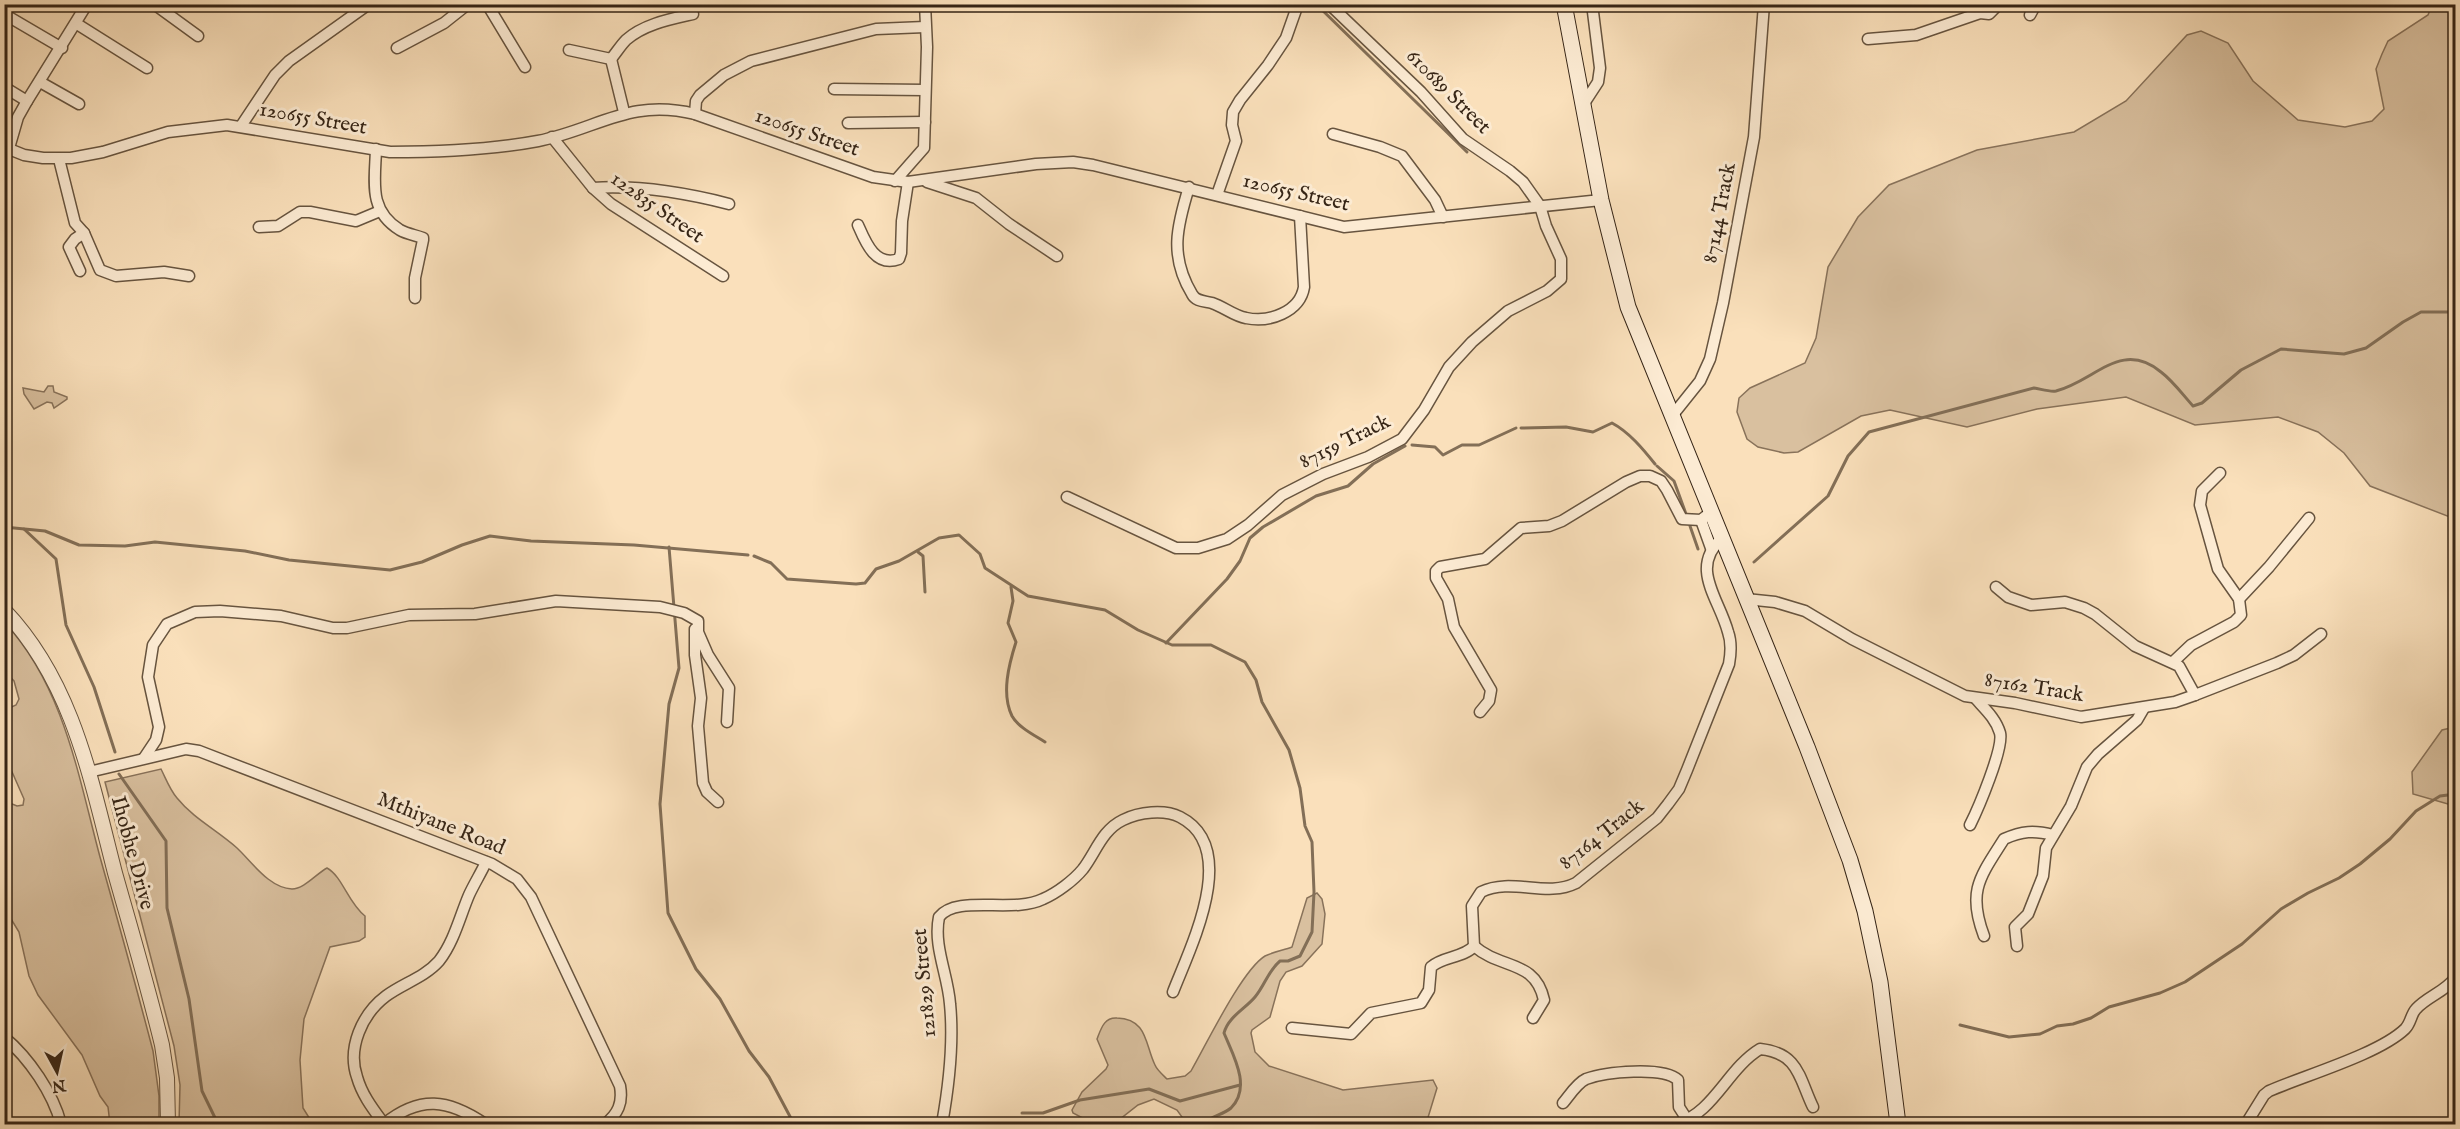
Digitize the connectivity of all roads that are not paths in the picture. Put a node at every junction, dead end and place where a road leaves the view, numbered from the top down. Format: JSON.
{"nodes":[{"id":1,"x":87,"y":4,"type":"edge"},
{"id":2,"x":154,"y":4,"type":"edge"},
{"id":3,"x":369,"y":4,"type":"edge"},
{"id":4,"x":468,"y":4,"type":"edge"},
{"id":5,"x":487,"y":4,"type":"edge"},
{"id":6,"x":925,"y":4,"type":"edge"},
{"id":7,"x":1298,"y":4,"type":"edge"},
{"id":8,"x":1329,"y":4,"type":"edge"},
{"id":9,"x":1564,"y":4,"type":"edge"},
{"id":10,"x":1592,"y":4,"type":"edge"},
{"id":11,"x":1764,"y":4,"type":"edge"},
{"id":12,"x":1999,"y":4,"type":"edge"},
{"id":13,"x":4,"y":14,"type":"edge"},
{"id":14,"x":693,"y":14,"type":"dead end"},
{"id":15,"x":77,"y":24,"type":"junction"},
{"id":16,"x":925,"y":27,"type":"junction"},
{"id":17,"x":198,"y":36,"type":"dead end"},
{"id":18,"x":1868,"y":39,"type":"dead end"},
{"id":19,"x":62,"y":48,"type":"junction"},
{"id":20,"x":397,"y":48,"type":"dead end"},
{"id":21,"x":569,"y":50,"type":"dead end"},
{"id":22,"x":611,"y":59,"type":"junction"},
{"id":23,"x":525,"y":67,"type":"dead end"},
{"id":24,"x":147,"y":68,"type":"dead end"},
{"id":25,"x":39,"y":82,"type":"junction"},
{"id":26,"x":4,"y":87,"type":"edge"},
{"id":27,"x":834,"y":89,"type":"dead end"},
{"id":28,"x":925,"y":90,"type":"junction"},
{"id":29,"x":27,"y":101,"type":"junction"},
{"id":30,"x":79,"y":104,"type":"dead end"},
{"id":31,"x":1582,"y":105,"type":"junction"},
{"id":32,"x":624,"y":112,"type":"junction"},
{"id":33,"x":694,"y":114,"type":"junction"},
{"id":34,"x":925,"y":122,"type":"junction"},
{"id":35,"x":848,"y":123,"type":"dead end"},
{"id":36,"x":241,"y":126,"type":"junction"},
{"id":37,"x":1333,"y":134,"type":"dead end"},
{"id":38,"x":552,"y":137,"type":"junction"},
{"id":39,"x":7,"y":147,"type":"edge"},
{"id":40,"x":375,"y":149,"type":"junction"},
{"id":41,"x":59,"y":159,"type":"junction"},
{"id":42,"x":895,"y":181,"type":"junction"},
{"id":43,"x":924,"y":181,"type":"junction"},
{"id":44,"x":908,"y":182,"type":"junction"},
{"id":45,"x":1189,"y":187,"type":"junction"},
{"id":46,"x":593,"y":188,"type":"junction"},
{"id":47,"x":1217,"y":195,"type":"junction"},
{"id":48,"x":1601,"y":200,"type":"junction"},
{"id":49,"x":729,"y":204,"type":"dead end"},
{"id":50,"x":1540,"y":206,"type":"junction"},
{"id":51,"x":380,"y":211,"type":"junction"},
{"id":52,"x":1300,"y":216,"type":"junction"},
{"id":53,"x":1443,"y":216,"type":"junction"},
{"id":54,"x":858,"y":225,"type":"dead end"},
{"id":55,"x":259,"y":227,"type":"dead end"},
{"id":56,"x":84,"y":233,"type":"junction"},
{"id":57,"x":1057,"y":256,"type":"dead end"},
{"id":58,"x":80,"y":271,"type":"dead end"},
{"id":59,"x":189,"y":276,"type":"dead end"},
{"id":60,"x":723,"y":276,"type":"dead end"},
{"id":61,"x":415,"y":298,"type":"dead end"},
{"id":62,"x":1672,"y":416,"type":"junction"},
{"id":63,"x":2220,"y":473,"type":"dead end"},
{"id":64,"x":1067,"y":497,"type":"dead end"},
{"id":65,"x":1706,"y":516,"type":"junction"},
{"id":66,"x":2309,"y":518,"type":"dead end"},
{"id":67,"x":1717,"y":543,"type":"junction"},
{"id":68,"x":1996,"y":587,"type":"dead end"},
{"id":69,"x":1746,"y":599,"type":"junction"},
{"id":70,"x":2239,"y":599,"type":"junction"},
{"id":71,"x":4,"y":610,"type":"edge"},
{"id":72,"x":695,"y":620,"type":"junction"},
{"id":73,"x":2321,"y":634,"type":"dead end"},
{"id":74,"x":2173,"y":662,"type":"junction"},
{"id":75,"x":2195,"y":695,"type":"junction"},
{"id":76,"x":1976,"y":699,"type":"junction"},
{"id":77,"x":2144,"y":708,"type":"junction"},
{"id":78,"x":1480,"y":712,"type":"dead end"},
{"id":79,"x":727,"y":722,"type":"dead end"},
{"id":80,"x":144,"y":758,"type":"junction"},
{"id":81,"x":89,"y":772,"type":"junction"},
{"id":82,"x":718,"y":802,"type":"dead end"},
{"id":83,"x":1970,"y":825,"type":"dead end"},
{"id":84,"x":2053,"y":835,"type":"junction"},
{"id":85,"x":486,"y":862,"type":"junction"},
{"id":86,"x":1984,"y":936,"type":"dead end"},
{"id":87,"x":1474,"y":946,"type":"junction"},
{"id":88,"x":2017,"y":946,"type":"dead end"},
{"id":89,"x":2456,"y":976,"type":"edge"},
{"id":90,"x":1173,"y":992,"type":"dead end"},
{"id":91,"x":1533,"y":1018,"type":"dead end"},
{"id":92,"x":1292,"y":1028,"type":"dead end"},
{"id":93,"x":4,"y":1037,"type":"edge"},
{"id":94,"x":1563,"y":1103,"type":"dead end"},
{"id":95,"x":1813,"y":1107,"type":"dead end"},
{"id":96,"x":1688,"y":1121,"type":"junction"},
{"id":97,"x":384,"y":1124,"type":"edge"},
{"id":98,"x":608,"y":1124,"type":"edge"},
{"id":99,"x":61,"y":1125,"type":"edge"},
{"id":100,"x":168,"y":1125,"type":"edge"},
{"id":101,"x":485,"y":1125,"type":"edge"},
{"id":102,"x":942,"y":1125,"type":"edge"},
{"id":103,"x":1676,"y":1125,"type":"edge"},
{"id":104,"x":1898,"y":1125,"type":"edge"},
{"id":105,"x":2246,"y":1125,"type":"edge"}],
"edges":[{"from":1,"to":15,"type":"street"},
{"from":2,"to":17,"type":"street"},
{"from":3,"to":36,"type":"street"},
{"from":4,"to":20,"type":"street"},
{"from":5,"to":23,"type":"street"},
{"from":6,"to":16,"type":"street"},
{"from":7,"to":47,"type":"street"},
{"from":8,"to":50,"type":"street","name":"610689 Street"},
{"from":9,"to":31,"type":"main road"},
{"from":10,"to":31,"type":"street"},
{"from":11,"to":62,"type":"street","name":"87144 Track"},
{"from":12,"to":18,"type":"street"},
{"from":13,"to":19,"type":"street"},
{"from":14,"to":22,"type":"street"},
{"from":15,"to":19,"type":"street"},
{"from":15,"to":24,"type":"street"},
{"from":16,"to":28,"type":"street"},
{"from":16,"to":33,"type":"street"},
{"from":19,"to":25,"type":"street"},
{"from":21,"to":22,"type":"street"},
{"from":22,"to":32,"type":"street"},
{"from":25,"to":29,"type":"street"},
{"from":25,"to":30,"type":"street"},
{"from":26,"to":29,"type":"street"},
{"from":27,"to":28,"type":"street"},
{"from":28,"to":34,"type":"street"},
{"from":29,"to":39,"type":"street"},
{"from":31,"to":48,"type":"main road"},
{"from":32,"to":33,"type":"street","name":"120655 Street"},
{"from":32,"to":38,"type":"street","name":"120655 Street"},
{"from":33,"to":42,"type":"street","name":"120655 Street"},
{"from":34,"to":35,"type":"street"},
{"from":34,"to":42,"type":"street"},
{"from":36,"to":40,"type":"street","name":"120655 Street"},
{"from":36,"to":41,"type":"street","name":"120655 Street"},
{"from":37,"to":53,"type":"street"},
{"from":38,"to":40,"type":"street","name":"120655 Street"},
{"from":38,"to":46,"type":"street","name":"122835 Street"},
{"from":39,"to":41,"type":"street","name":"120655 Street"},
{"from":40,"to":51,"type":"street"},
{"from":41,"to":56,"type":"street"},
{"from":42,"to":44,"type":"street","name":"120655 Street"},
{"from":43,"to":44,"type":"street","name":"120655 Street"},
{"from":43,"to":45,"type":"street","name":"120655 Street"},
{"from":43,"to":57,"type":"street"},
{"from":44,"to":54,"type":"street"},
{"from":45,"to":47,"type":"street","name":"120655 Street"},
{"from":45,"to":52,"type":"street"},
{"from":46,"to":49,"type":"street"},
{"from":46,"to":60,"type":"street","name":"122835 Street"},
{"from":47,"to":52,"type":"street","name":"120655 Street"},
{"from":48,"to":50,"type":"street","name":"120655 Street"},
{"from":48,"to":62,"type":"main road"},
{"from":50,"to":53,"type":"street","name":"120655 Street"},
{"from":50,"to":64,"type":"street","name":"87159 Track"},
{"from":51,"to":55,"type":"street"},
{"from":51,"to":61,"type":"street"},
{"from":52,"to":53,"type":"street","name":"120655 Street"},
{"from":56,"to":58,"type":"street"},
{"from":56,"to":59,"type":"street"},
{"from":62,"to":65,"type":"main road"},
{"from":63,"to":70,"type":"street"},
{"from":65,"to":67,"type":"main road"},
{"from":65,"to":78,"type":"street"},
{"from":66,"to":70,"type":"street"},
{"from":67,"to":69,"type":"main road"},
{"from":67,"to":87,"type":"street","name":"87164 Track"},
{"from":68,"to":74,"type":"street"},
{"from":69,"to":76,"type":"street","name":"87162 Track"},
{"from":69,"to":104,"type":"main road"},
{"from":70,"to":74,"type":"street"},
{"from":71,"to":81,"type":"street","name":"Ihobhe Drive"},
{"from":72,"to":79,"type":"street"},
{"from":72,"to":80,"type":"street"},
{"from":72,"to":82,"type":"street"},
{"from":73,"to":75,"type":"street","name":"87162 Track"},
{"from":74,"to":75,"type":"street"},
{"from":75,"to":77,"type":"street","name":"87162 Track"},
{"from":76,"to":77,"type":"street","name":"87162 Track"},
{"from":76,"to":83,"type":"street"},
{"from":77,"to":84,"type":"street"},
{"from":80,"to":81,"type":"street","name":"Mthiyane Road"},
{"from":80,"to":85,"type":"street","name":"Mthiyane Road"},
{"from":81,"to":100,"type":"street","name":"Ihobhe Drive"},
{"from":84,"to":86,"type":"street"},
{"from":84,"to":88,"type":"street"},
{"from":85,"to":97,"type":"street"},
{"from":85,"to":98,"type":"street","name":"Mthiyane Road"},
{"from":87,"to":91,"type":"street"},
{"from":87,"to":92,"type":"street"},
{"from":89,"to":105,"type":"street"},
{"from":90,"to":102,"type":"street","name":"121829 Street"},
{"from":93,"to":99,"type":"street"},
{"from":94,"to":96,"type":"street"},
{"from":95,"to":96,"type":"street"},
{"from":96,"to":103,"type":"street"},
{"from":97,"to":101,"type":"street"}]}
